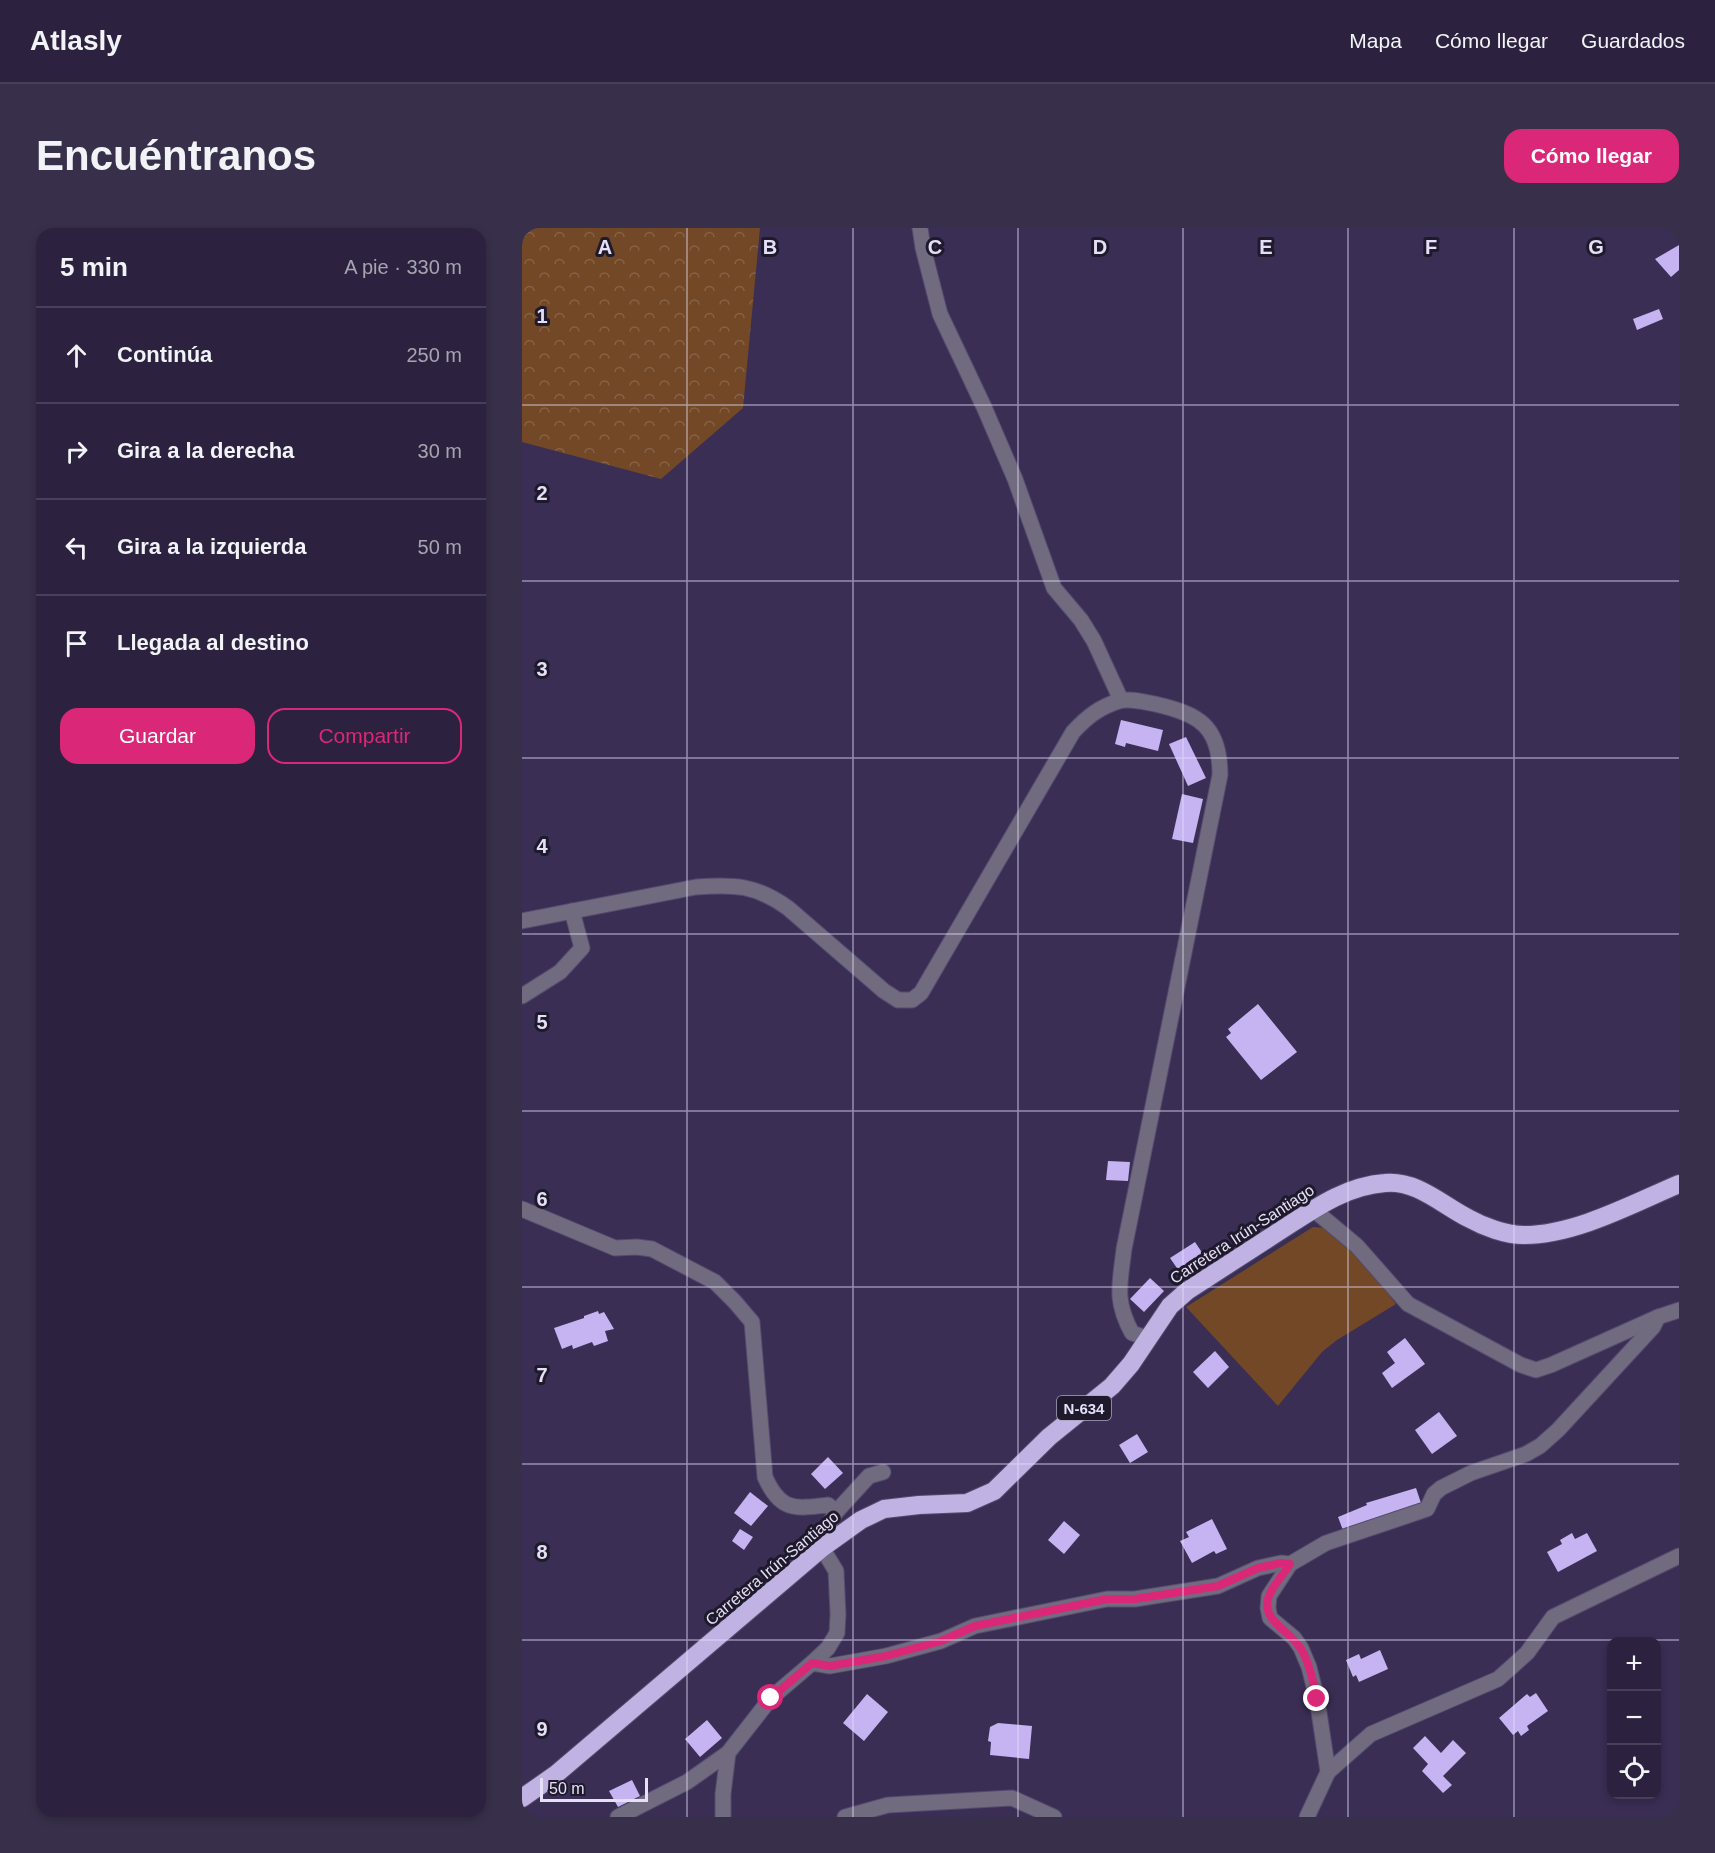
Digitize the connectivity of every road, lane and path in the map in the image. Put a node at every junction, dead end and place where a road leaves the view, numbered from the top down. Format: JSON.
{"nodes":[{"id":1,"x":920,"y":228,"type":"edge"},
{"id":2,"x":1121,"y":700,"type":"junction"},
{"id":3,"x":572,"y":911,"type":"junction"},
{"id":4,"x":522,"y":921,"type":"edge"},
{"id":5,"x":522,"y":996,"type":"edge"},
{"id":6,"x":1679,"y":1184,"type":"edge"},
{"id":7,"x":522,"y":1209,"type":"edge"},
{"id":8,"x":1314,"y":1210,"type":"junction"},
{"id":9,"x":1679,"y":1310,"type":"edge"},
{"id":10,"x":1658,"y":1317,"type":"junction"},
{"id":11,"x":1147,"y":1338,"type":"junction"},
{"id":12,"x":883,"y":1472,"type":"dead end"},
{"id":13,"x":836,"y":1512,"type":"junction"},
{"id":14,"x":822,"y":1548,"type":"junction"},
{"id":15,"x":1679,"y":1556,"type":"edge"},
{"id":16,"x":1290,"y":1564,"type":"junction"},
{"id":17,"x":812,"y":1663,"type":"junction"},
{"id":18,"x":728,"y":1753,"type":"junction"},
{"id":19,"x":1328,"y":1772,"type":"junction"},
{"id":20,"x":522,"y":1798,"type":"edge"},
{"id":21,"x":618,"y":1817,"type":"edge"},
{"id":22,"x":723,"y":1817,"type":"edge"},
{"id":23,"x":845,"y":1817,"type":"edge"},
{"id":24,"x":1054,"y":1817,"type":"edge"},
{"id":25,"x":1307,"y":1817,"type":"edge"}],
"edges":[{"from":1,"to":2,"type":"street"},
{"from":2,"to":3,"type":"street"},
{"from":2,"to":11,"type":"street"},
{"from":3,"to":4,"type":"street"},
{"from":3,"to":5,"type":"street"},
{"from":6,"to":8,"type":"highway","name":"Carretera Irún-Santiago","number":"N-634"},
{"from":7,"to":13,"type":"street"},
{"from":8,"to":10,"type":"street"},
{"from":8,"to":11,"type":"highway","name":"Carretera Irún-Santiago","number":"N-634"},
{"from":9,"to":10,"type":"street"},
{"from":10,"to":16,"type":"street"},
{"from":11,"to":14,"type":"highway","name":"Carretera Irún-Santiago","number":"N-634"},
{"from":12,"to":13,"type":"street"},
{"from":13,"to":14,"type":"street"},
{"from":14,"to":17,"type":"street"},
{"from":14,"to":20,"type":"highway","name":"Carretera Irún-Santiago","number":"N-634"},
{"from":15,"to":19,"type":"street"},
{"from":16,"to":17,"type":"street"},
{"from":16,"to":19,"type":"street"},
{"from":17,"to":18,"type":"street"},
{"from":18,"to":21,"type":"street"},
{"from":18,"to":22,"type":"street"},
{"from":19,"to":25,"type":"street"},
{"from":23,"to":24,"type":"street"}]}
